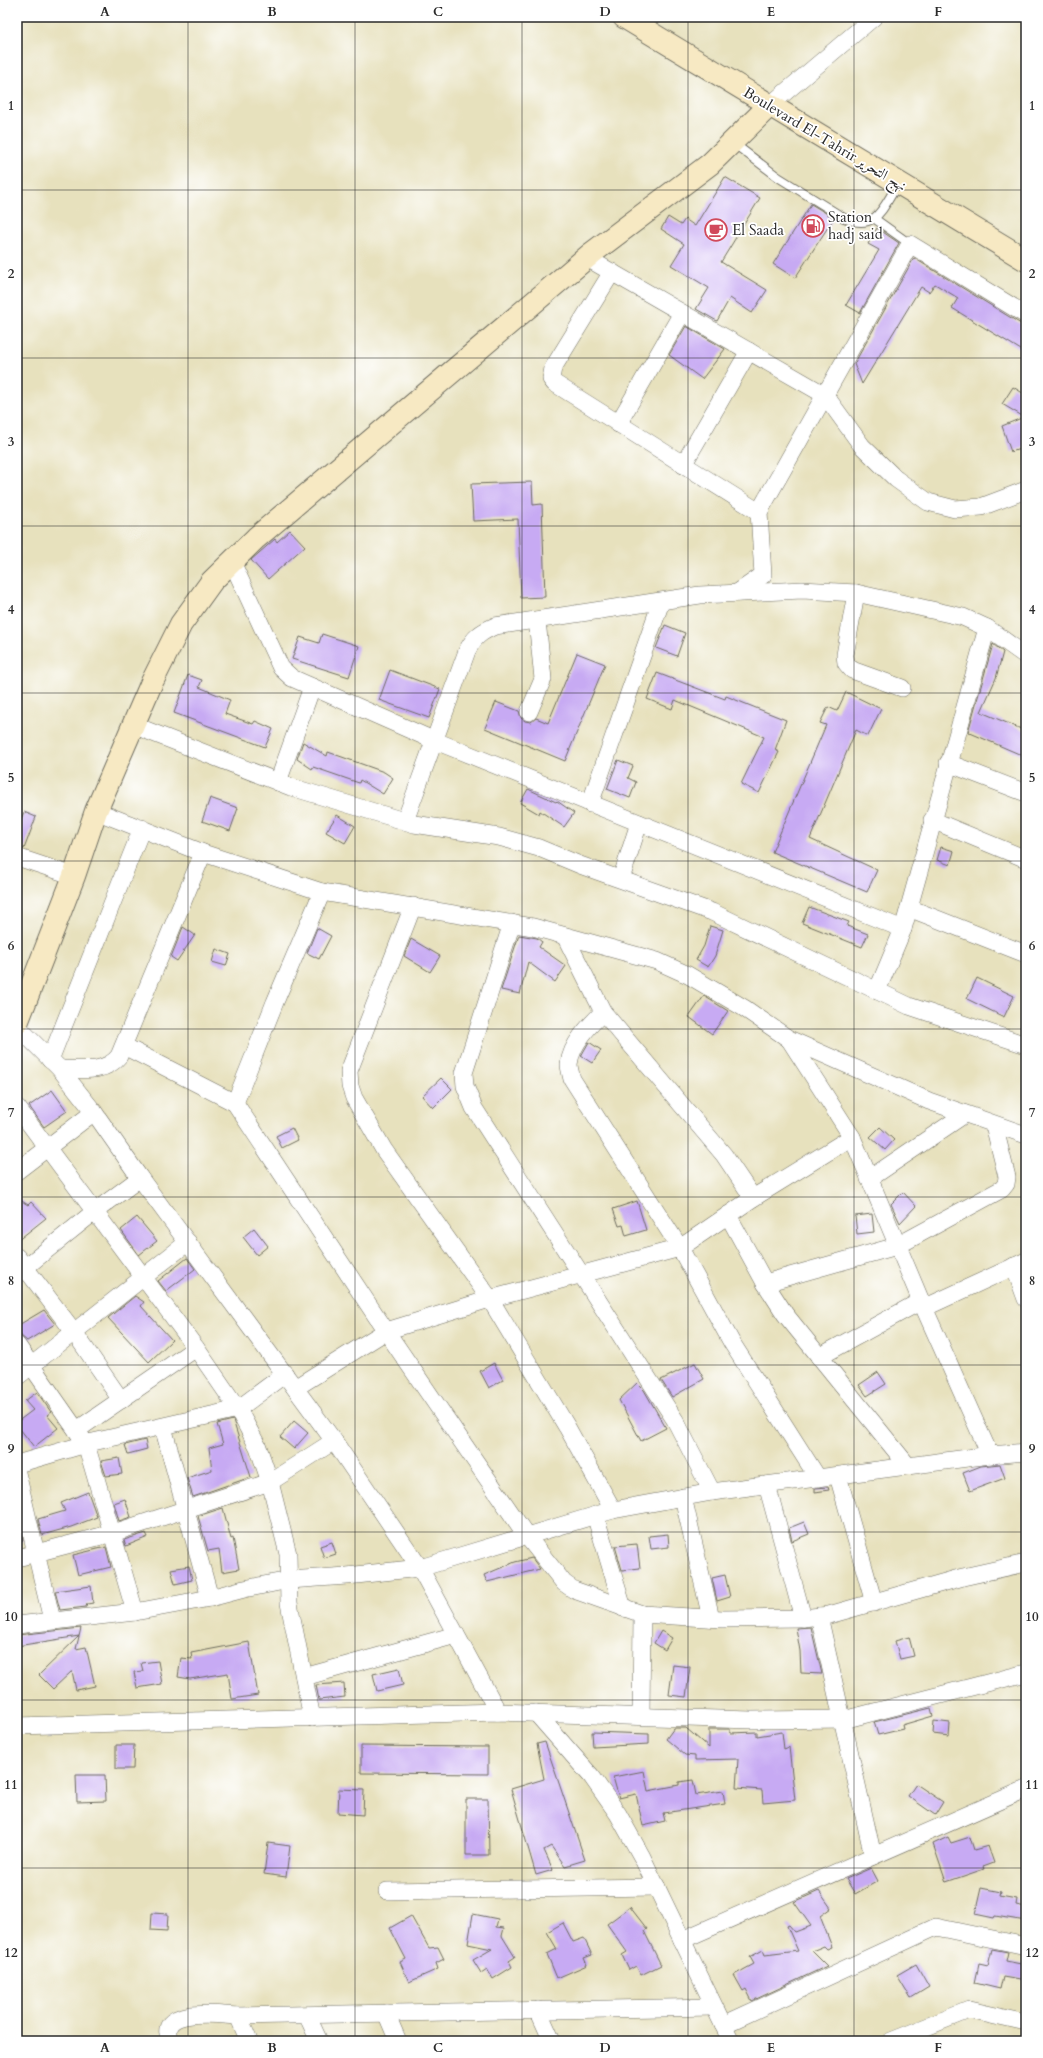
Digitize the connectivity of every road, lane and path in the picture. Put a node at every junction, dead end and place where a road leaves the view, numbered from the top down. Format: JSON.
{"nodes":[{"id":1,"x":624,"y":17,"type":"edge"},
{"id":2,"x":874,"y":17,"type":"edge"},
{"id":3,"x":769,"y":106,"type":"junction"},
{"id":4,"x":731,"y":142,"type":"junction"},
{"id":5,"x":898,"y":184,"type":"junction"},
{"id":6,"x":874,"y":219,"type":"junction"},
{"id":7,"x":910,"y":244,"type":"junction"},
{"id":8,"x":587,"y":258,"type":"junction"},
{"id":9,"x":1026,"y":260,"type":"edge"},
{"id":10,"x":612,"y":272,"type":"junction"},
{"id":11,"x":682,"y":313,"type":"junction"},
{"id":12,"x":1026,"y":314,"type":"edge"},
{"id":13,"x":749,"y":351,"type":"junction"},
{"id":14,"x":825,"y":394,"type":"junction"},
{"id":15,"x":618,"y":424,"type":"junction"},
{"id":16,"x":683,"y":464,"type":"junction"},
{"id":17,"x":1026,"y":490,"type":"edge"},
{"id":18,"x":759,"y":512,"type":"junction"},
{"id":19,"x":232,"y":562,"type":"junction"},
{"id":20,"x":737,"y":593,"type":"junction"},
{"id":21,"x":856,"y":593,"type":"junction"},
{"id":22,"x":661,"y":602,"type":"junction"},
{"id":23,"x":537,"y":620,"type":"junction"},
{"id":24,"x":987,"y":628,"type":"junction"},
{"id":25,"x":1026,"y":656,"type":"edge"},
{"id":26,"x":312,"y":687,"type":"junction"},
{"id":27,"x":902,"y":688,"type":"dead end"},
{"id":28,"x":529,"y":712,"type":"dead end"},
{"id":29,"x":133,"y":725,"type":"junction"},
{"id":30,"x":434,"y":740,"type":"junction"},
{"id":31,"x":948,"y":763,"type":"junction"},
{"id":32,"x":278,"y":782,"type":"junction"},
{"id":33,"x":1026,"y":794,"type":"edge"},
{"id":34,"x":590,"y":804,"type":"junction"},
{"id":35,"x":96,"y":811,"type":"junction"},
{"id":36,"x":932,"y":820,"type":"junction"},
{"id":37,"x":405,"y":821,"type":"junction"},
{"id":38,"x":639,"y":823,"type":"junction"},
{"id":39,"x":142,"y":828,"type":"junction"},
{"id":40,"x":203,"y":853,"type":"junction"},
{"id":41,"x":17,"y":857,"type":"edge"},
{"id":42,"x":1026,"y":859,"type":"edge"},
{"id":43,"x":74,"y":876,"type":"junction"},
{"id":44,"x":621,"y":879,"type":"junction"},
{"id":45,"x":322,"y":892,"type":"junction"},
{"id":46,"x":413,"y":906,"type":"junction"},
{"id":47,"x":909,"y":908,"type":"junction"},
{"id":48,"x":512,"y":923,"type":"junction"},
{"id":49,"x":903,"y":930,"type":"junction"},
{"id":50,"x":565,"y":936,"type":"junction"},
{"id":51,"x":1026,"y":954,"type":"edge"},
{"id":52,"x":877,"y":991,"type":"junction"},
{"id":53,"x":604,"y":1012,"type":"junction"},
{"id":54,"x":18,"y":1018,"type":"edge"},
{"id":55,"x":789,"y":1039,"type":"junction"},
{"id":56,"x":1026,"y":1045,"type":"edge"},
{"id":57,"x":124,"y":1046,"type":"junction"},
{"id":58,"x":55,"y":1064,"type":"junction"},
{"id":59,"x":235,"y":1103,"type":"junction"},
{"id":60,"x":17,"y":1108,"type":"edge"},
{"id":61,"x":94,"y":1112,"type":"junction"},
{"id":62,"x":965,"y":1114,"type":"junction"},
{"id":63,"x":994,"y":1125,"type":"junction"},
{"id":64,"x":1026,"y":1135,"type":"edge"},
{"id":65,"x":852,"y":1137,"type":"junction"},
{"id":66,"x":47,"y":1148,"type":"junction"},
{"id":67,"x":17,"y":1171,"type":"edge"},
{"id":68,"x":140,"y":1178,"type":"junction"},
{"id":69,"x":869,"y":1179,"type":"junction"},
{"id":70,"x":754,"y":1198,"type":"junction"},
{"id":71,"x":94,"y":1212,"type":"junction"},
{"id":72,"x":728,"y":1215,"type":"junction"},
{"id":73,"x":188,"y":1242,"type":"junction"},
{"id":74,"x":897,"y":1246,"type":"junction"},
{"id":75,"x":680,"y":1248,"type":"junction"},
{"id":76,"x":1020,"y":1264,"type":"edge"},
{"id":77,"x":20,"y":1266,"type":"edge"},
{"id":78,"x":582,"y":1273,"type":"junction"},
{"id":79,"x":143,"y":1278,"type":"junction"},
{"id":80,"x":765,"y":1283,"type":"junction"},
{"id":81,"x":490,"y":1299,"type":"junction"},
{"id":82,"x":1026,"y":1299,"type":"edge"},
{"id":83,"x":922,"y":1305,"type":"junction"},
{"id":84,"x":386,"y":1331,"type":"junction"},
{"id":85,"x":74,"y":1332,"type":"junction"},
{"id":86,"x":17,"y":1345,"type":"edge"},
{"id":87,"x":196,"y":1348,"type":"junction"},
{"id":88,"x":819,"y":1357,"type":"junction"},
{"id":89,"x":32,"y":1365,"type":"junction"},
{"id":90,"x":17,"y":1377,"type":"edge"},
{"id":91,"x":290,"y":1381,"type":"junction"},
{"id":92,"x":121,"y":1400,"type":"junction"},
{"id":93,"x":238,"y":1409,"type":"junction"},
{"id":94,"x":163,"y":1427,"type":"junction"},
{"id":95,"x":82,"y":1437,"type":"junction"},
{"id":96,"x":334,"y":1442,"type":"junction"},
{"id":97,"x":1026,"y":1452,"type":"edge"},
{"id":98,"x":990,"y":1455,"type":"junction"},
{"id":99,"x":17,"y":1464,"type":"edge"},
{"id":100,"x":908,"y":1466,"type":"junction"},
{"id":101,"x":17,"y":1473,"type":"edge"},
{"id":102,"x":838,"y":1476,"type":"junction"},
{"id":103,"x":818,"y":1478,"type":"junction"},
{"id":104,"x":270,"y":1482,"type":"junction"},
{"id":105,"x":768,"y":1485,"type":"junction"},
{"id":106,"x":712,"y":1492,"type":"junction"},
{"id":107,"x":683,"y":1497,"type":"junction"},
{"id":108,"x":187,"y":1510,"type":"junction"},
{"id":109,"x":613,"y":1510,"type":"junction"},
{"id":110,"x":595,"y":1515,"type":"junction"},
{"id":111,"x":113,"y":1533,"type":"junction"},
{"id":112,"x":526,"y":1535,"type":"junction"},
{"id":113,"x":37,"y":1553,"type":"junction"},
{"id":114,"x":17,"y":1558,"type":"edge"},
{"id":115,"x":1026,"y":1563,"type":"edge"},
{"id":116,"x":420,"y":1568,"type":"junction"},
{"id":117,"x":289,"y":1580,"type":"junction"},
{"id":118,"x":210,"y":1598,"type":"junction"},
{"id":119,"x":874,"y":1603,"type":"junction"},
{"id":120,"x":623,"y":1608,"type":"junction"},
{"id":121,"x":135,"y":1612,"type":"junction"},
{"id":122,"x":642,"y":1614,"type":"junction"},
{"id":123,"x":811,"y":1617,"type":"junction"},
{"id":124,"x":711,"y":1618,"type":"junction"},
{"id":125,"x":52,"y":1620,"type":"junction"},
{"id":126,"x":17,"y":1625,"type":"edge"},
{"id":127,"x":456,"y":1635,"type":"junction"},
{"id":128,"x":1026,"y":1673,"type":"edge"},
{"id":129,"x":304,"y":1677,"type":"junction"},
{"id":130,"x":498,"y":1712,"type":"junction"},
{"id":131,"x":536,"y":1713,"type":"junction"},
{"id":132,"x":641,"y":1715,"type":"junction"},
{"id":133,"x":312,"y":1718,"type":"junction"},
{"id":134,"x":842,"y":1719,"type":"junction"},
{"id":135,"x":17,"y":1726,"type":"edge"},
{"id":136,"x":1026,"y":1789,"type":"edge"},
{"id":137,"x":873,"y":1856,"type":"junction"},
{"id":138,"x":657,"y":1887,"type":"junction"},
{"id":139,"x":387,"y":1891,"type":"dead end"},
{"id":140,"x":682,"y":1940,"type":"junction"},
{"id":141,"x":1026,"y":1946,"type":"edge"},
{"id":142,"x":714,"y":2007,"type":"junction"},
{"id":143,"x":538,"y":2010,"type":"junction"},
{"id":144,"x":386,"y":2013,"type":"junction"},
{"id":145,"x":307,"y":2014,"type":"junction"},
{"id":146,"x":238,"y":2016,"type":"junction"},
{"id":147,"x":1026,"y":2023,"type":"edge"},
{"id":148,"x":723,"y":2025,"type":"junction"},
{"id":149,"x":170,"y":2041,"type":"edge"},
{"id":150,"x":249,"y":2041,"type":"edge"},
{"id":151,"x":319,"y":2041,"type":"edge"},
{"id":152,"x":398,"y":2041,"type":"edge"},
{"id":153,"x":552,"y":2041,"type":"edge"},
{"id":154,"x":731,"y":2041,"type":"edge"},
{"id":155,"x":891,"y":2041,"type":"edge"}],
"edges":[{"from":1,"to":3,"type":"main road","name":"Boulevard El-Tahrir نهج التحرير"},
{"from":2,"to":3,"type":"street"},
{"from":3,"to":4,"type":"main road"},
{"from":3,"to":5,"type":"main road","name":"Boulevard El-Tahrir نهج التحرير"},
{"from":4,"to":6,"type":"lane"},
{"from":4,"to":8,"type":"main road"},
{"from":5,"to":6,"type":"lane"},
{"from":5,"to":9,"type":"main road","name":"Boulevard El-Tahrir نهج التحرير"},
{"from":6,"to":7,"type":"lane"},
{"from":7,"to":12,"type":"street"},
{"from":7,"to":14,"type":"street"},
{"from":8,"to":10,"type":"street"},
{"from":8,"to":19,"type":"main road"},
{"from":10,"to":11,"type":"street"},
{"from":10,"to":15,"type":"street"},
{"from":11,"to":13,"type":"street"},
{"from":11,"to":15,"type":"street"},
{"from":13,"to":14,"type":"street"},
{"from":13,"to":16,"type":"street"},
{"from":14,"to":17,"type":"street"},
{"from":14,"to":18,"type":"street"},
{"from":15,"to":16,"type":"street"},
{"from":16,"to":18,"type":"street"},
{"from":18,"to":20,"type":"street"},
{"from":19,"to":26,"type":"street"},
{"from":19,"to":29,"type":"main road"},
{"from":20,"to":21,"type":"street"},
{"from":20,"to":22,"type":"street"},
{"from":21,"to":24,"type":"street"},
{"from":21,"to":27,"type":"street"},
{"from":22,"to":23,"type":"street"},
{"from":22,"to":34,"type":"street"},
{"from":23,"to":28,"type":"street"},
{"from":23,"to":30,"type":"street"},
{"from":24,"to":25,"type":"street"},
{"from":24,"to":31,"type":"street"},
{"from":26,"to":30,"type":"street"},
{"from":26,"to":32,"type":"street"},
{"from":29,"to":32,"type":"street"},
{"from":29,"to":35,"type":"main road"},
{"from":30,"to":34,"type":"street"},
{"from":30,"to":37,"type":"street"},
{"from":31,"to":33,"type":"street"},
{"from":31,"to":36,"type":"street"},
{"from":32,"to":37,"type":"street"},
{"from":34,"to":38,"type":"street"},
{"from":35,"to":39,"type":"street"},
{"from":35,"to":43,"type":"main road"},
{"from":36,"to":42,"type":"street"},
{"from":36,"to":47,"type":"street"},
{"from":37,"to":44,"type":"street"},
{"from":38,"to":44,"type":"street"},
{"from":38,"to":49,"type":"street"},
{"from":39,"to":40,"type":"street"},
{"from":39,"to":58,"type":"street"},
{"from":40,"to":45,"type":"street"},
{"from":40,"to":57,"type":"street"},
{"from":41,"to":43,"type":"street"},
{"from":43,"to":54,"type":"main road"},
{"from":44,"to":52,"type":"street"},
{"from":45,"to":46,"type":"street"},
{"from":45,"to":59,"type":"street"},
{"from":46,"to":48,"type":"street"},
{"from":46,"to":81,"type":"street"},
{"from":47,"to":49,"type":"street"},
{"from":47,"to":51,"type":"street"},
{"from":48,"to":50,"type":"street"},
{"from":48,"to":78,"type":"street"},
{"from":49,"to":52,"type":"street"},
{"from":50,"to":53,"type":"street"},
{"from":50,"to":55,"type":"street"},
{"from":52,"to":56,"type":"street"},
{"from":53,"to":70,"type":"street"},
{"from":53,"to":75,"type":"street"},
{"from":54,"to":58,"type":"street"},
{"from":55,"to":62,"type":"street"},
{"from":55,"to":65,"type":"street"},
{"from":57,"to":58,"type":"street"},
{"from":57,"to":59,"type":"street"},
{"from":58,"to":61,"type":"street"},
{"from":59,"to":84,"type":"street"},
{"from":60,"to":66,"type":"street"},
{"from":61,"to":66,"type":"street"},
{"from":61,"to":68,"type":"street"},
{"from":62,"to":63,"type":"street"},
{"from":62,"to":69,"type":"street"},
{"from":63,"to":64,"type":"street"},
{"from":63,"to":74,"type":"street"},
{"from":65,"to":69,"type":"street"},
{"from":65,"to":70,"type":"street"},
{"from":66,"to":67,"type":"street"},
{"from":66,"to":71,"type":"street"},
{"from":68,"to":71,"type":"street"},
{"from":68,"to":73,"type":"street"},
{"from":69,"to":74,"type":"street"},
{"from":70,"to":72,"type":"street"},
{"from":71,"to":77,"type":"street"},
{"from":71,"to":79,"type":"street"},
{"from":72,"to":75,"type":"street"},
{"from":72,"to":80,"type":"street"},
{"from":73,"to":79,"type":"street"},
{"from":73,"to":91,"type":"street"},
{"from":74,"to":80,"type":"street"},
{"from":74,"to":83,"type":"street"},
{"from":75,"to":78,"type":"street"},
{"from":75,"to":103,"type":"street"},
{"from":76,"to":82,"type":"street"},
{"from":76,"to":83,"type":"street"},
{"from":77,"to":85,"type":"street"},
{"from":78,"to":81,"type":"street"},
{"from":78,"to":106,"type":"street"},
{"from":79,"to":85,"type":"street"},
{"from":79,"to":87,"type":"street"},
{"from":80,"to":88,"type":"street"},
{"from":81,"to":84,"type":"street"},
{"from":81,"to":109,"type":"street"},
{"from":83,"to":88,"type":"street"},
{"from":83,"to":98,"type":"street"},
{"from":84,"to":91,"type":"street"},
{"from":84,"to":112,"type":"street"},
{"from":85,"to":89,"type":"street"},
{"from":85,"to":92,"type":"street"},
{"from":86,"to":89,"type":"street"},
{"from":87,"to":92,"type":"street"},
{"from":87,"to":93,"type":"street"},
{"from":88,"to":100,"type":"street"},
{"from":89,"to":90,"type":"street"},
{"from":89,"to":95,"type":"street"},
{"from":91,"to":93,"type":"street"},
{"from":91,"to":96,"type":"street"},
{"from":92,"to":95,"type":"street"},
{"from":93,"to":94,"type":"street"},
{"from":93,"to":104,"type":"street"},
{"from":94,"to":95,"type":"street"},
{"from":94,"to":108,"type":"street"},
{"from":95,"to":99,"type":"street"},
{"from":95,"to":111,"type":"street"},
{"from":96,"to":104,"type":"street"},
{"from":96,"to":116,"type":"street"},
{"from":97,"to":98,"type":"street"},
{"from":98,"to":100,"type":"street"},
{"from":100,"to":102,"type":"street"},
{"from":101,"to":113,"type":"street"},
{"from":102,"to":103,"type":"street"},
{"from":102,"to":119,"type":"street"},
{"from":103,"to":105,"type":"street"},
{"from":104,"to":108,"type":"street"},
{"from":104,"to":117,"type":"street"},
{"from":105,"to":106,"type":"street"},
{"from":105,"to":123,"type":"street"},
{"from":106,"to":107,"type":"street"},
{"from":107,"to":109,"type":"street"},
{"from":107,"to":124,"type":"street"},
{"from":108,"to":111,"type":"street"},
{"from":108,"to":118,"type":"street"},
{"from":109,"to":110,"type":"street"},
{"from":110,"to":112,"type":"street"},
{"from":110,"to":120,"type":"street"},
{"from":111,"to":113,"type":"street"},
{"from":111,"to":121,"type":"street"},
{"from":112,"to":116,"type":"street"},
{"from":112,"to":120,"type":"street"},
{"from":113,"to":114,"type":"street"},
{"from":113,"to":125,"type":"street"},
{"from":115,"to":119,"type":"street"},
{"from":116,"to":117,"type":"street"},
{"from":116,"to":127,"type":"street"},
{"from":117,"to":118,"type":"street"},
{"from":117,"to":129,"type":"street"},
{"from":118,"to":121,"type":"street"},
{"from":119,"to":123,"type":"street"},
{"from":120,"to":122,"type":"street"},
{"from":121,"to":125,"type":"street"},
{"from":122,"to":124,"type":"street"},
{"from":122,"to":132,"type":"street"},
{"from":123,"to":124,"type":"street"},
{"from":123,"to":134,"type":"street"},
{"from":125,"to":126,"type":"street"},
{"from":127,"to":129,"type":"street"},
{"from":127,"to":130,"type":"street"},
{"from":128,"to":134,"type":"street"},
{"from":129,"to":133,"type":"street"},
{"from":130,"to":131,"type":"street"},
{"from":130,"to":133,"type":"street"},
{"from":131,"to":132,"type":"street"},
{"from":131,"to":138,"type":"street"},
{"from":132,"to":134,"type":"street"},
{"from":133,"to":135,"type":"street"},
{"from":134,"to":137,"type":"street"},
{"from":136,"to":137,"type":"street"},
{"from":137,"to":140,"type":"street"},
{"from":138,"to":139,"type":"street"},
{"from":138,"to":140,"type":"street"},
{"from":140,"to":142,"type":"street"},
{"from":141,"to":148,"type":"street"},
{"from":142,"to":143,"type":"street"},
{"from":142,"to":148,"type":"street"},
{"from":143,"to":144,"type":"street"},
{"from":143,"to":153,"type":"street"},
{"from":144,"to":145,"type":"street"},
{"from":144,"to":152,"type":"street"},
{"from":145,"to":146,"type":"street"},
{"from":145,"to":151,"type":"street"},
{"from":146,"to":149,"type":"street"},
{"from":146,"to":150,"type":"street"},
{"from":147,"to":155,"type":"street"},
{"from":148,"to":154,"type":"street"}]}
